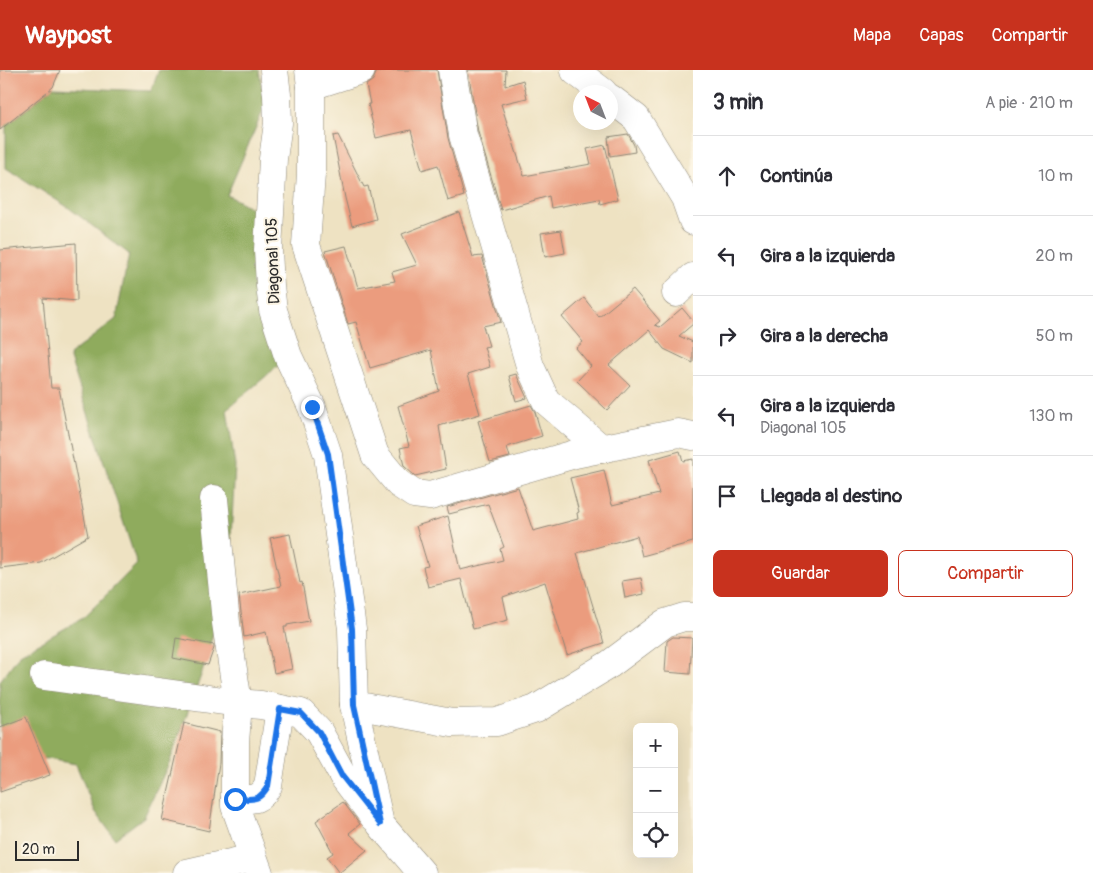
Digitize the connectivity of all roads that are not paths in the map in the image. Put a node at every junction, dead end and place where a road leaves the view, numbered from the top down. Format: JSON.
{"nodes":[{"id":1,"x":274,"y":70,"type":"edge"},
{"id":2,"x":361,"y":70,"type":"edge"},
{"id":3,"x":452,"y":70,"type":"edge"},
{"id":4,"x":575,"y":70,"type":"edge"},
{"id":5,"x":310,"y":78,"type":"edge"},
{"id":6,"x":594,"y":85,"type":"edge"},
{"id":7,"x":618,"y":104,"type":"edge"},
{"id":8,"x":693,"y":221,"type":"edge"},
{"id":9,"x":693,"y":436,"type":"edge"},
{"id":10,"x":602,"y":450,"type":"junction"},
{"id":11,"x":214,"y":499,"type":"dead end"},
{"id":12,"x":693,"y":617,"type":"edge"},
{"id":13,"x":44,"y":676,"type":"dead end"},
{"id":14,"x":238,"y":703,"type":"junction"},
{"id":15,"x":354,"y":705,"type":"junction"},
{"id":16,"x":280,"y":709,"type":"junction"},
{"id":17,"x":235,"y":799,"type":"junction"},
{"id":18,"x":380,"y":824,"type":"junction"},
{"id":19,"x":256,"y":866,"type":"edge"},
{"id":20,"x":187,"y":873,"type":"edge"},
{"id":21,"x":422,"y":873,"type":"edge"}],
"edges":[{"from":1,"to":15,"type":"street","name":"Diagonal 105"},
{"from":2,"to":5,"type":"street"},
{"from":3,"to":10,"type":"street"},
{"from":4,"to":6,"type":"street"},
{"from":5,"to":10,"type":"street"},
{"from":7,"to":8,"type":"street"},
{"from":9,"to":10,"type":"street"},
{"from":11,"to":14,"type":"street"},
{"from":12,"to":15,"type":"street"},
{"from":13,"to":14,"type":"street"},
{"from":14,"to":16,"type":"street"},
{"from":14,"to":17,"type":"street"},
{"from":15,"to":18,"type":"street","name":"Diagonal 105"},
{"from":16,"to":17,"type":"street"},
{"from":16,"to":18,"type":"street"},
{"from":17,"to":19,"type":"street"},
{"from":18,"to":21,"type":"street","name":"Diagonal 105"},
{"from":19,"to":20,"type":"street"}]}
